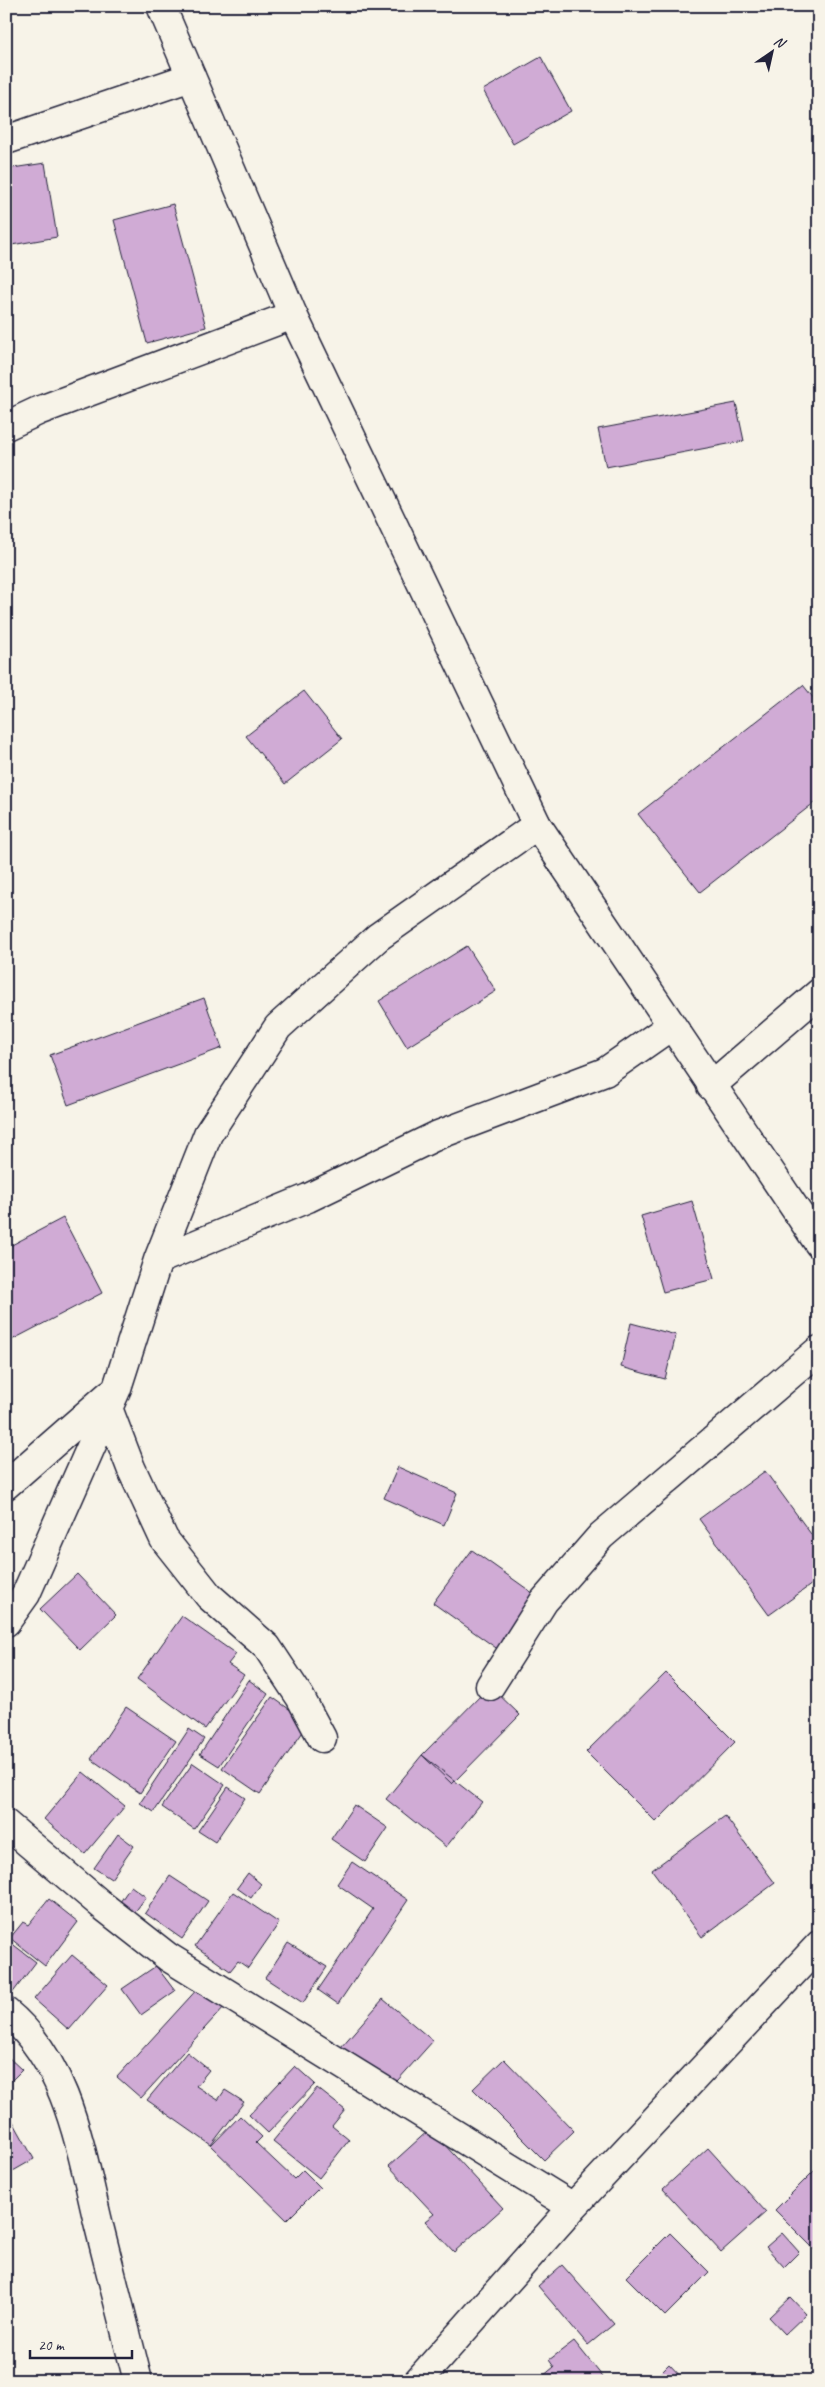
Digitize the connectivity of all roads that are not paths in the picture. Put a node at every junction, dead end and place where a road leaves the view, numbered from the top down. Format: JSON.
{"nodes":[{"id":1,"x":161,"y":6,"type":"edge"},
{"id":2,"x":191,"y":77,"type":"junction"},
{"id":3,"x":6,"y":140,"type":"edge"},
{"id":4,"x":293,"y":315,"type":"junction"},
{"id":5,"x":6,"y":426,"type":"edge"},
{"id":6,"x":537,"y":825,"type":"junction"},
{"id":7,"x":819,"y":993,"type":"edge"},
{"id":8,"x":671,"y":1026,"type":"junction"},
{"id":9,"x":711,"y":1086,"type":"junction"},
{"id":10,"x":819,"y":1244,"type":"edge"},
{"id":11,"x":158,"y":1260,"type":"junction"},
{"id":12,"x":819,"y":1350,"type":"edge"},
{"id":13,"x":113,"y":1398,"type":"junction"},
{"id":14,"x":6,"y":1485,"type":"edge"},
{"id":15,"x":6,"y":1622,"type":"edge"},
{"id":16,"x":490,"y":1686,"type":"dead end"},
{"id":17,"x":322,"y":1738,"type":"dead end"},
{"id":18,"x":6,"y":1824,"type":"edge"},
{"id":19,"x":819,"y":1945,"type":"edge"},
{"id":20,"x":6,"y":2012,"type":"edge"},
{"id":21,"x":573,"y":2207,"type":"junction"},
{"id":22,"x":138,"y":2381,"type":"edge"},
{"id":23,"x":418,"y":2381,"type":"edge"}],
"edges":[{"from":1,"to":2,"type":"street"},
{"from":2,"to":3,"type":"street"},
{"from":2,"to":4,"type":"street"},
{"from":4,"to":5,"type":"street"},
{"from":4,"to":6,"type":"street"},
{"from":6,"to":8,"type":"street"},
{"from":6,"to":11,"type":"street"},
{"from":7,"to":9,"type":"street"},
{"from":8,"to":9,"type":"street"},
{"from":8,"to":11,"type":"street"},
{"from":9,"to":10,"type":"street"},
{"from":11,"to":13,"type":"street"},
{"from":12,"to":16,"type":"street"},
{"from":13,"to":14,"type":"street"},
{"from":13,"to":15,"type":"street"},
{"from":13,"to":17,"type":"street"},
{"from":18,"to":21,"type":"street"},
{"from":19,"to":21,"type":"street"},
{"from":20,"to":22,"type":"street"},
{"from":21,"to":23,"type":"street"}]}
